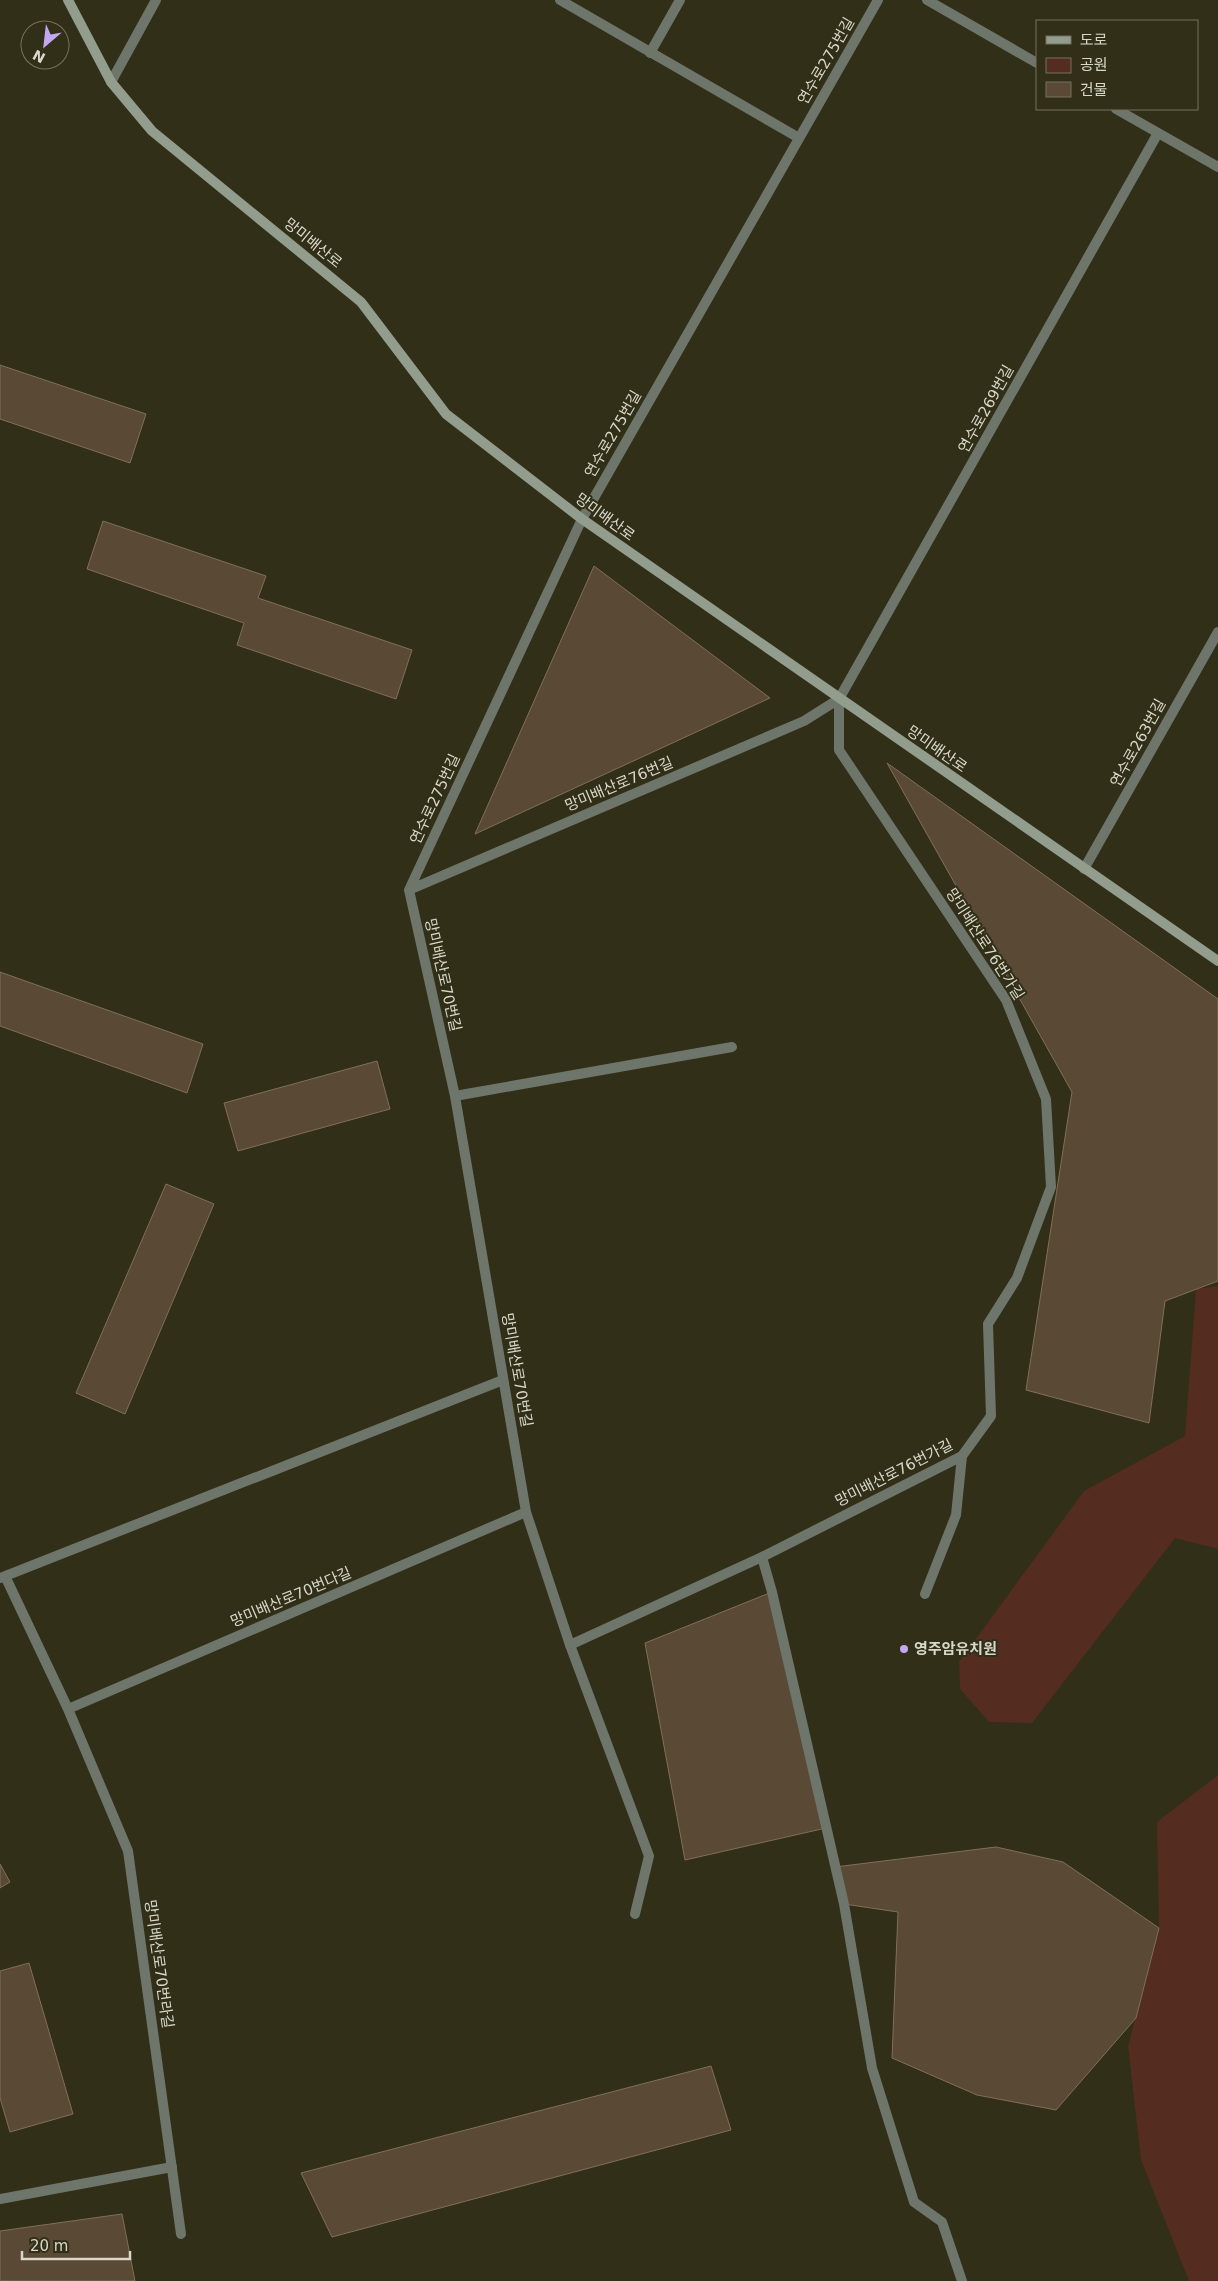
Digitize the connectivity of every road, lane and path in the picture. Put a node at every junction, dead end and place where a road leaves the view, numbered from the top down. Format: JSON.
{"nodes":[{"id":1,"x":68,"y":0,"type":"edge"},
{"id":2,"x":156,"y":0,"type":"edge"},
{"id":3,"x":560,"y":0,"type":"edge"},
{"id":4,"x":680,"y":0,"type":"edge"},
{"id":5,"x":878,"y":0,"type":"edge"},
{"id":6,"x":927,"y":0,"type":"edge"},
{"id":7,"x":650,"y":53,"type":"junction"},
{"id":8,"x":1036,"y":62,"type":"edge"},
{"id":9,"x":111,"y":82,"type":"junction"},
{"id":10,"x":1118,"y":110,"type":"edge"},
{"id":11,"x":1158,"y":133,"type":"junction"},
{"id":12,"x":799,"y":138,"type":"junction"},
{"id":13,"x":1218,"y":167,"type":"edge"},
{"id":14,"x":582,"y":519,"type":"junction"},
{"id":15,"x":1218,"y":632,"type":"edge"},
{"id":16,"x":839,"y":699,"type":"junction"},
{"id":17,"x":1084,"y":869,"type":"junction"},
{"id":18,"x":409,"y":890,"type":"junction"},
{"id":19,"x":1218,"y":961,"type":"edge"},
{"id":20,"x":732,"y":1047,"type":"dead end"},
{"id":21,"x":455,"y":1096,"type":"junction"},
{"id":22,"x":503,"y":1380,"type":"junction"},
{"id":23,"x":962,"y":1456,"type":"junction"},
{"id":24,"x":526,"y":1512,"type":"junction"},
{"id":25,"x":762,"y":1557,"type":"junction"},
{"id":26,"x":2,"y":1577,"type":"edge"},
{"id":27,"x":925,"y":1594,"type":"dead end"},
{"id":28,"x":570,"y":1644,"type":"junction"},
{"id":29,"x":68,"y":1709,"type":"junction"},
{"id":30,"x":635,"y":1914,"type":"dead end"},
{"id":31,"x":172,"y":2166,"type":"junction"},
{"id":32,"x":0,"y":2199,"type":"edge"},
{"id":33,"x":181,"y":2234,"type":"dead end"},
{"id":34,"x":962,"y":2281,"type":"edge"}],
"edges":[{"from":1,"to":9,"type":"street","name":"망미배산로"},
{"from":2,"to":9,"type":"street"},
{"from":3,"to":7,"type":"street"},
{"from":4,"to":7,"type":"street"},
{"from":5,"to":12,"type":"street","name":"연수로275번길"},
{"from":6,"to":8,"type":"street"},
{"from":7,"to":12,"type":"street"},
{"from":9,"to":14,"type":"street","name":"망미배산로"},
{"from":10,"to":11,"type":"street"},
{"from":11,"to":13,"type":"street"},
{"from":11,"to":16,"type":"street","name":"연수로269번길"},
{"from":12,"to":14,"type":"street","name":"연수로275번길"},
{"from":14,"to":16,"type":"street","name":"망미배산로"},
{"from":14,"to":18,"type":"street","name":"연수로275번길"},
{"from":15,"to":17,"type":"street","name":"연수로263번길"},
{"from":16,"to":17,"type":"street","name":"망미배산로"},
{"from":16,"to":18,"type":"street","name":"망미배산로76번길"},
{"from":16,"to":23,"type":"street","name":"망미배산로76번가길"},
{"from":17,"to":19,"type":"street","name":"망미배산로"},
{"from":18,"to":21,"type":"street","name":"망미배산로70번길"},
{"from":20,"to":21,"type":"street"},
{"from":21,"to":22,"type":"street","name":"망미배산로70번길"},
{"from":22,"to":24,"type":"street","name":"망미배산로70번길"},
{"from":22,"to":26,"type":"street"},
{"from":23,"to":25,"type":"street","name":"망미배산로76번가길"},
{"from":23,"to":27,"type":"street"},
{"from":24,"to":28,"type":"street","name":"망미배산로70번길"},
{"from":24,"to":29,"type":"street","name":"망미배산로70번다길"},
{"from":25,"to":28,"type":"street","name":"망미배산로76번가길"},
{"from":25,"to":34,"type":"street"},
{"from":26,"to":29,"type":"street","name":"망미배산로70번라길"},
{"from":28,"to":30,"type":"street","name":"망미배산로70번길"},
{"from":29,"to":31,"type":"street","name":"망미배산로70번라길"},
{"from":31,"to":32,"type":"street"},
{"from":31,"to":33,"type":"street","name":"망미배산로70번라길"}]}
